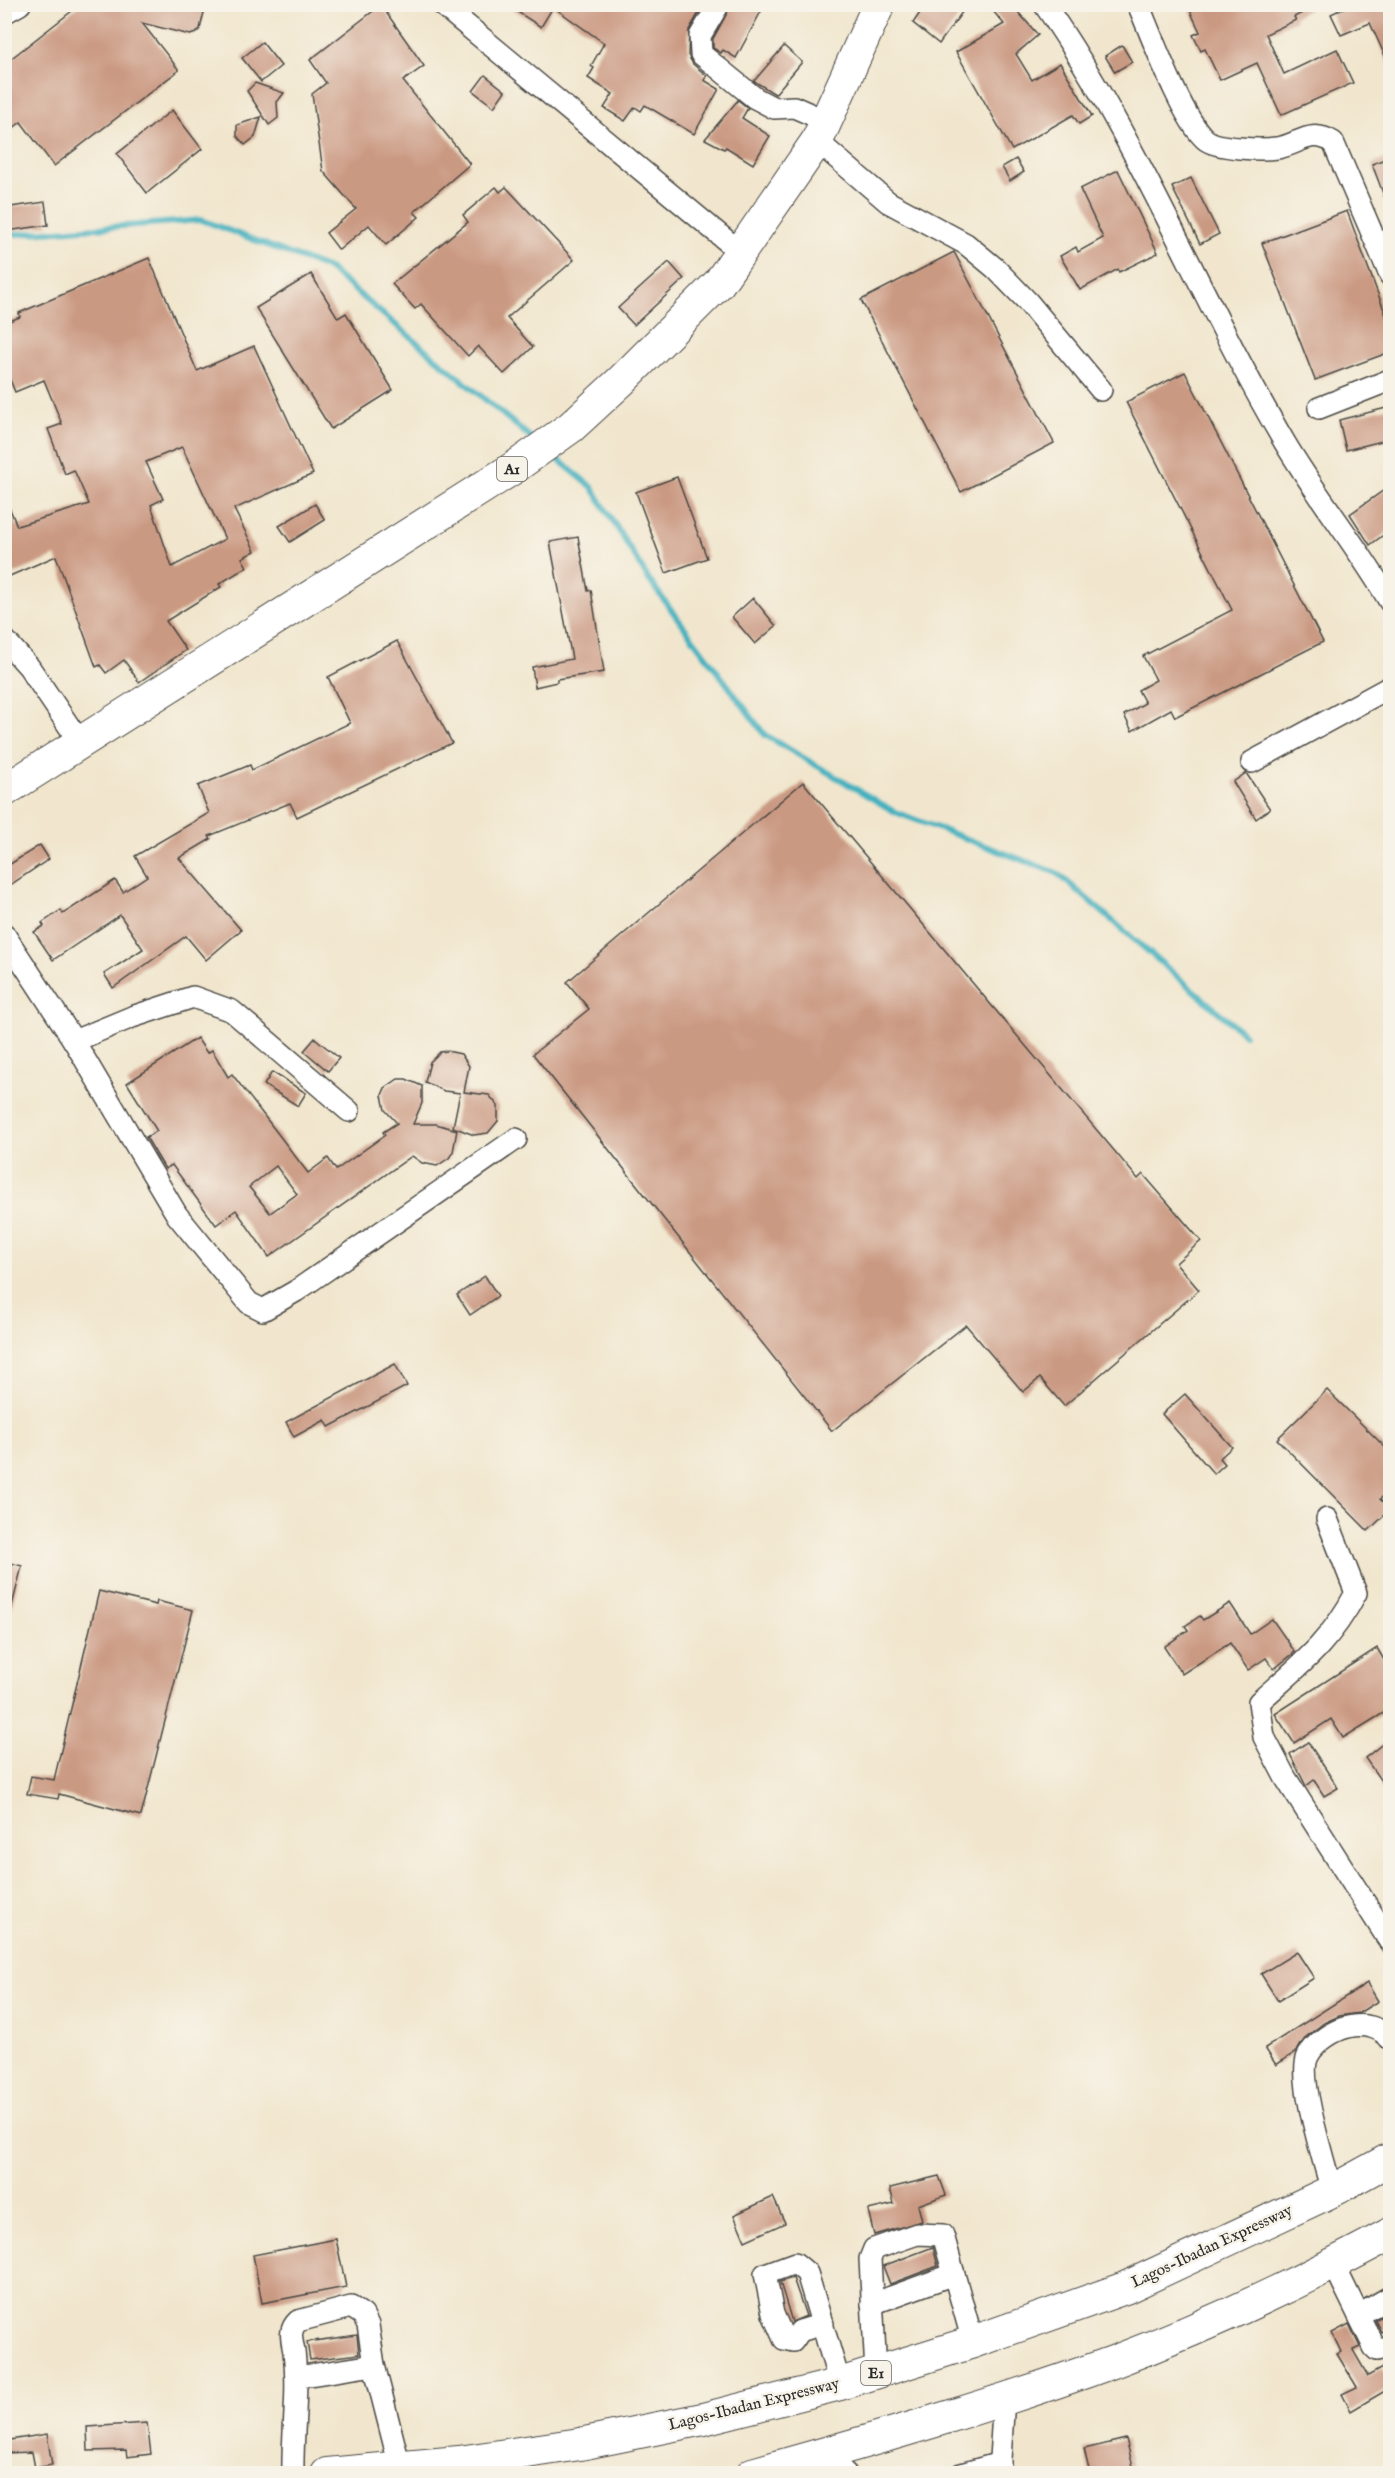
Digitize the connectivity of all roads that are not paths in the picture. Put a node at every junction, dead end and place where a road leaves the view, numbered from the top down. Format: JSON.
{"nodes":[{"id":1,"x":20,"y":4,"type":"edge"},
{"id":2,"x":441,"y":4,"type":"edge"},
{"id":3,"x":719,"y":4,"type":"edge"},
{"id":4,"x":879,"y":4,"type":"edge"},
{"id":5,"x":1138,"y":4,"type":"edge"},
{"id":6,"x":1049,"y":6,"type":"edge"},
{"id":7,"x":4,"y":14,"type":"edge"},
{"id":8,"x":821,"y":131,"type":"junction"},
{"id":9,"x":739,"y":251,"type":"junction"},
{"id":10,"x":1390,"y":275,"type":"edge"},
{"id":11,"x":1390,"y":380,"type":"edge"},
{"id":12,"x":1101,"y":390,"type":"dead end"},
{"id":13,"x":1319,"y":408,"type":"dead end"},
{"id":14,"x":1390,"y":602,"type":"edge"},
{"id":15,"x":4,"y":639,"type":"edge"},
{"id":16,"x":1390,"y":687,"type":"edge"},
{"id":17,"x":81,"y":744,"type":"junction"},
{"id":18,"x":1252,"y":762,"type":"dead end"},
{"id":19,"x":4,"y":791,"type":"edge"},
{"id":20,"x":4,"y":934,"type":"edge"},
{"id":21,"x":74,"y":1041,"type":"junction"},
{"id":22,"x":349,"y":1111,"type":"dead end"},
{"id":23,"x":516,"y":1139,"type":"dead end"},
{"id":24,"x":1327,"y":1519,"type":"dead end"},
{"id":25,"x":1389,"y":1937,"type":"edge"},
{"id":26,"x":1390,"y":2039,"type":"edge"},
{"id":27,"x":1390,"y":2159,"type":"edge"},
{"id":28,"x":1332,"y":2191,"type":"junction"},
{"id":29,"x":1390,"y":2234,"type":"edge"},
{"id":30,"x":1334,"y":2265,"type":"junction"},
{"id":31,"x":954,"y":2274,"type":"junction"},
{"id":32,"x":1390,"y":2297,"type":"edge"},
{"id":33,"x":872,"y":2304,"type":"junction"},
{"id":34,"x":1359,"y":2315,"type":"junction"},
{"id":35,"x":823,"y":2324,"type":"dead end"},
{"id":36,"x":973,"y":2342,"type":"junction"},
{"id":37,"x":1390,"y":2346,"type":"edge"},
{"id":38,"x":374,"y":2365,"type":"junction"},
{"id":39,"x":876,"y":2373,"type":"junction"},
{"id":40,"x":297,"y":2377,"type":"junction"},
{"id":41,"x":840,"y":2384,"type":"junction"},
{"id":42,"x":1004,"y":2398,"type":"junction"},
{"id":43,"x":835,"y":2464,"type":"edge"},
{"id":44,"x":400,"y":2467,"type":"junction"},
{"id":45,"x":999,"y":2468,"type":"edge"},
{"id":46,"x":293,"y":2474,"type":"edge"},
{"id":47,"x":327,"y":2474,"type":"edge"},
{"id":48,"x":752,"y":2474,"type":"edge"},
{"id":49,"x":961,"y":2474,"type":"edge"}],
"edges":[{"from":1,"to":7,"type":"street"},
{"from":2,"to":9,"type":"street"},
{"from":3,"to":8,"type":"street"},
{"from":4,"to":8,"type":"highway","number":"A1"},
{"from":5,"to":10,"type":"street"},
{"from":6,"to":14,"type":"street"},
{"from":8,"to":9,"type":"highway","number":"A1"},
{"from":8,"to":12,"type":"street"},
{"from":9,"to":17,"type":"highway","number":"A1"},
{"from":11,"to":13,"type":"street"},
{"from":15,"to":17,"type":"street"},
{"from":16,"to":18,"type":"street"},
{"from":17,"to":19,"type":"highway","number":"A1"},
{"from":20,"to":21,"type":"street"},
{"from":21,"to":22,"type":"street"},
{"from":21,"to":23,"type":"street"},
{"from":24,"to":25,"type":"street"},
{"from":26,"to":28,"type":"street"},
{"from":27,"to":28,"type":"highway","name":"Lagos-Ibadan Expressway","number":"E1"},
{"from":28,"to":36,"type":"highway","name":"Lagos-Ibadan Expressway","number":"E1"},
{"from":29,"to":30,"type":"highway"},
{"from":30,"to":34,"type":"street"},
{"from":30,"to":42,"type":"highway"},
{"from":31,"to":33,"type":"street"},
{"from":31,"to":33,"type":"street"},
{"from":31,"to":36,"type":"street"},
{"from":32,"to":34,"type":"street"},
{"from":33,"to":39,"type":"street"},
{"from":34,"to":37,"type":"street"},
{"from":35,"to":41,"type":"street"},
{"from":36,"to":39,"type":"highway","name":"Lagos-Ibadan Expressway","number":"E1"},
{"from":38,"to":40,"type":"street"},
{"from":38,"to":40,"type":"street"},
{"from":38,"to":44,"type":"street"},
{"from":39,"to":41,"type":"highway","name":"Lagos-Ibadan Expressway","number":"E1"},
{"from":40,"to":46,"type":"street"},
{"from":41,"to":44,"type":"highway","name":"Lagos-Ibadan Expressway","number":"E1"},
{"from":42,"to":43,"type":"highway"},
{"from":42,"to":45,"type":"street"},
{"from":43,"to":48,"type":"highway"},
{"from":44,"to":47,"type":"highway","name":"Lagos-Ibadan Expressway","number":"E1"},
{"from":45,"to":49,"type":"street"}]}
